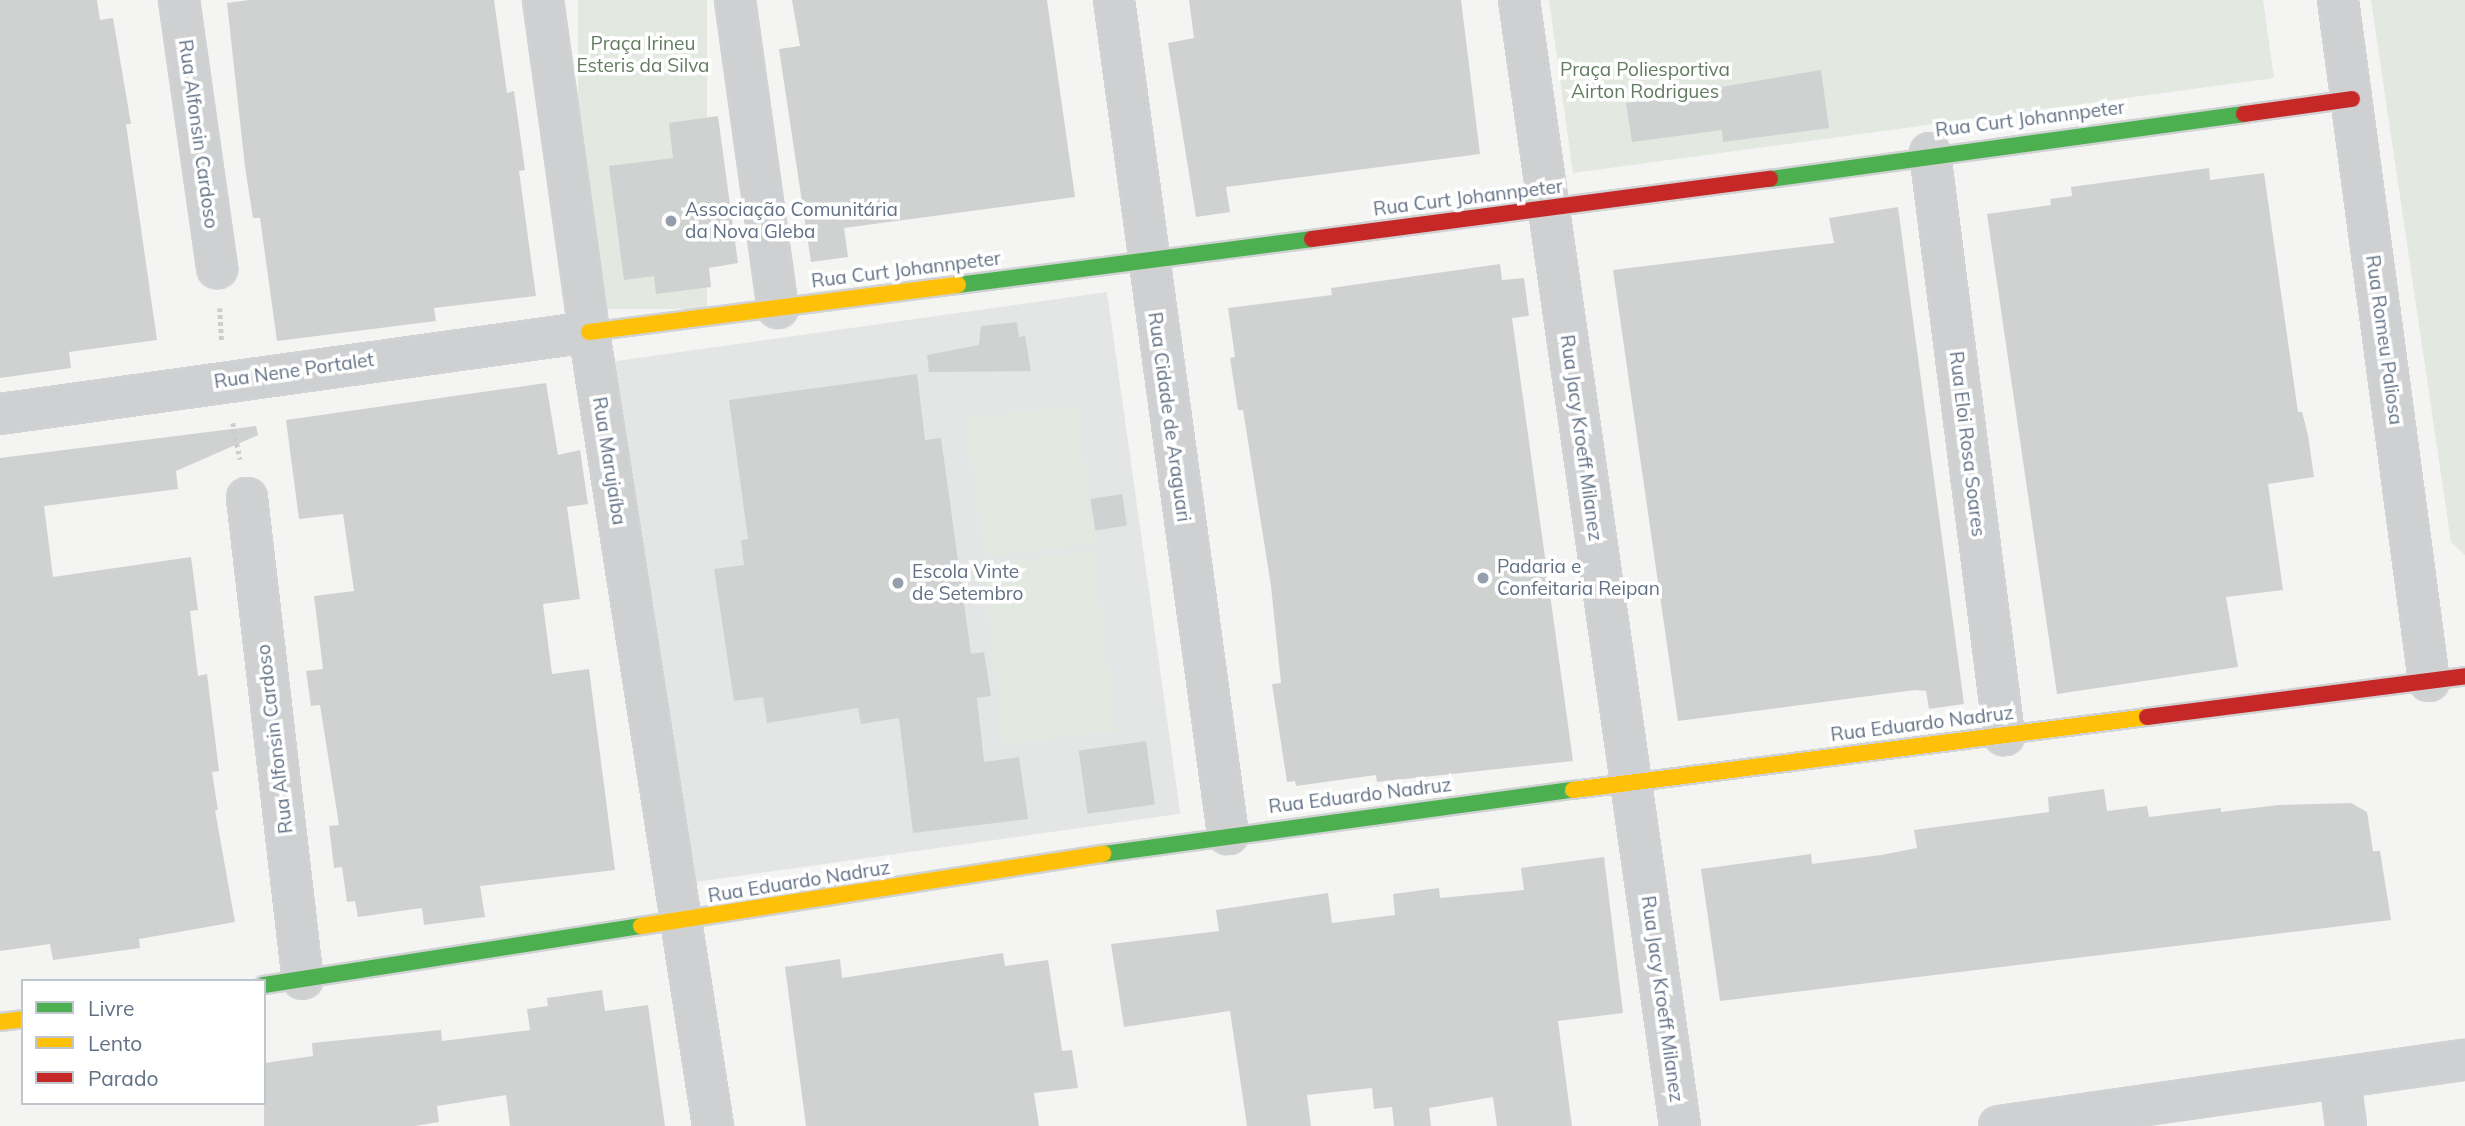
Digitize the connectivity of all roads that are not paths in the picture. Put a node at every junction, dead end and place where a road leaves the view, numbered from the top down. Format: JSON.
{"nodes":[{"id":1,"x":179,"y":0,"type":"edge"},
{"id":2,"x":543,"y":0,"type":"edge"},
{"id":3,"x":735,"y":0,"type":"edge"},
{"id":4,"x":1114,"y":0,"type":"edge"},
{"id":5,"x":1519,"y":0,"type":"edge"},
{"id":6,"x":2337,"y":0,"type":"edge"},
{"id":7,"x":2352,"y":99,"type":"junction"},
{"id":8,"x":1930,"y":153,"type":"junction"},
{"id":9,"x":1547,"y":209,"type":"junction"},
{"id":10,"x":1147,"y":260,"type":"junction"},
{"id":11,"x":217,"y":268,"type":"dead end"},
{"id":12,"x":778,"y":308,"type":"junction"},
{"id":13,"x":589,"y":332,"type":"junction"},
{"id":14,"x":0,"y":414,"type":"edge"},
{"id":15,"x":247,"y":498,"type":"dead end"},
{"id":16,"x":2447,"y":678,"type":"edge"},
{"id":17,"x":2004,"y":734,"type":"junction"},
{"id":18,"x":1632,"y":782,"type":"junction"},
{"id":19,"x":1228,"y":834,"type":"junction"},
{"id":20,"x":681,"y":922,"type":"junction"},
{"id":21,"x":303,"y":979,"type":"junction"},
{"id":22,"x":266,"y":985,"type":"edge"},
{"id":23,"x":21,"y":1019,"type":"edge"},
{"id":24,"x":0,"y":1022,"type":"edge"},
{"id":25,"x":2465,"y":1060,"type":"edge"},
{"id":26,"x":2340,"y":1079,"type":"junction"},
{"id":27,"x":2013,"y":1125,"type":"edge"},
{"id":28,"x":713,"y":1126,"type":"edge"},
{"id":29,"x":1680,"y":1126,"type":"edge"},
{"id":30,"x":2346,"y":1126,"type":"edge"}],
"edges":[{"from":1,"to":11,"type":"street","name":"Rua Alfonsin Cardoso"},
{"from":2,"to":13,"type":"street","name":"Rua Marujaíba"},
{"from":3,"to":12,"type":"street"},
{"from":4,"to":10,"type":"street","name":"Rua Cidade de Araguari"},
{"from":5,"to":9,"type":"street","name":"Rua Jacy Kroeff Milanez"},
{"from":6,"to":7,"type":"street","name":"Rua Romeu Paliosa"},
{"from":7,"to":8,"type":"street","name":"Rua Curt Johannpeter"},
{"from":7,"to":16,"type":"street","name":"Rua Romeu Paliosa"},
{"from":8,"to":9,"type":"street","name":"Rua Curt Johannpeter"},
{"from":8,"to":17,"type":"street","name":"Rua Eloi Rosa Soares"},
{"from":9,"to":10,"type":"street","name":"Rua Curt Johannpeter"},
{"from":9,"to":18,"type":"street","name":"Rua Jacy Kroeff Milanez"},
{"from":10,"to":12,"type":"street","name":"Rua Curt Johannpeter"},
{"from":10,"to":19,"type":"street","name":"Rua Cidade de Araguari"},
{"from":12,"to":13,"type":"street","name":"Rua Curt Johannpeter"},
{"from":13,"to":14,"type":"street","name":"Rua Nene Portalet"},
{"from":13,"to":20,"type":"street","name":"Rua Marujaíba"},
{"from":15,"to":21,"type":"street","name":"Rua Alfonsin Cardoso"},
{"from":16,"to":17,"type":"street","name":"Rua Eduardo Nadruz"},
{"from":17,"to":18,"type":"street","name":"Rua Eduardo Nadruz"},
{"from":18,"to":19,"type":"street","name":"Rua Eduardo Nadruz"},
{"from":18,"to":29,"type":"street","name":"Rua Jacy Kroeff Milanez"},
{"from":19,"to":20,"type":"street","name":"Rua Eduardo Nadruz"},
{"from":20,"to":21,"type":"street","name":"Rua Eduardo Nadruz"},
{"from":20,"to":28,"type":"street","name":"Rua Marujaíba"},
{"from":21,"to":22,"type":"street","name":"Rua Eduardo Nadruz"},
{"from":23,"to":24,"type":"street"},
{"from":25,"to":26,"type":"street"},
{"from":26,"to":27,"type":"street"},
{"from":26,"to":30,"type":"street"}]}
